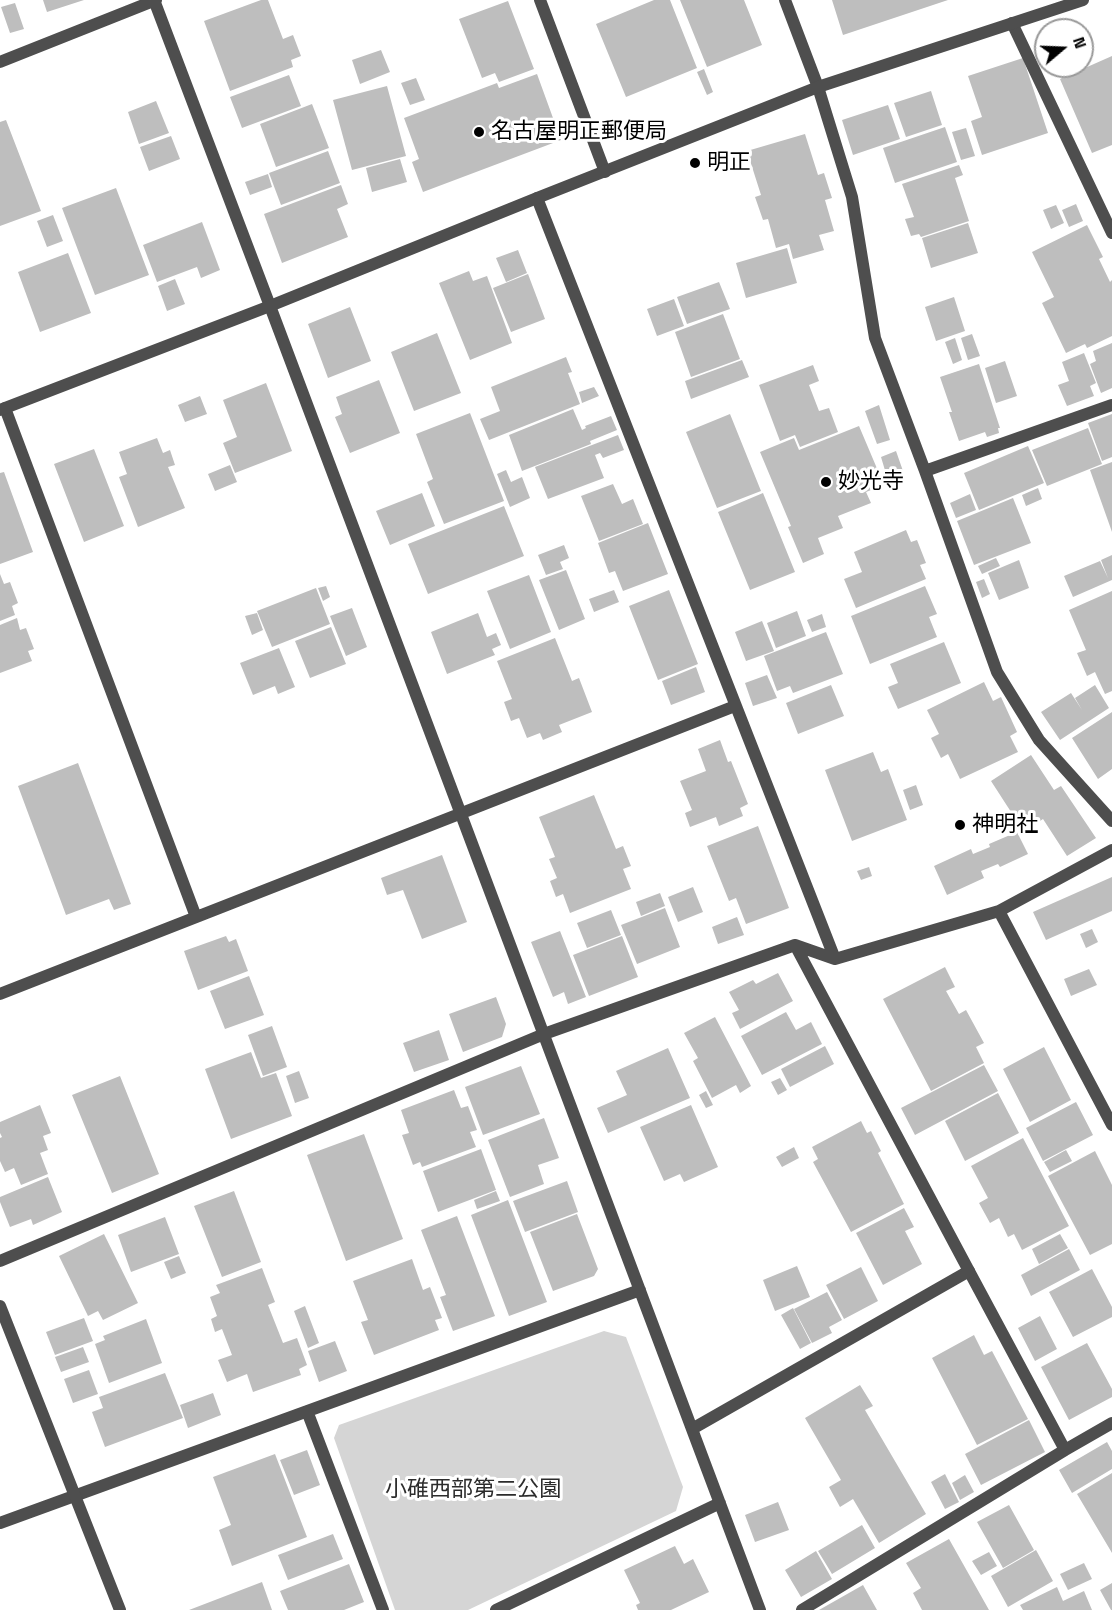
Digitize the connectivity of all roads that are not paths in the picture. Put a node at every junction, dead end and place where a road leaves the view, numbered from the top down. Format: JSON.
{"nodes":[{"id":1,"x":155,"y":0,"type":"edge"},
{"id":2,"x":540,"y":0,"type":"edge"},
{"id":3,"x":785,"y":0,"type":"edge"},
{"id":4,"x":1083,"y":0,"type":"edge"},
{"id":5,"x":1012,"y":23,"type":"junction"},
{"id":6,"x":0,"y":62,"type":"edge"},
{"id":7,"x":818,"y":87,"type":"junction"},
{"id":8,"x":605,"y":172,"type":"junction"},
{"id":9,"x":537,"y":198,"type":"junction"},
{"id":10,"x":1112,"y":233,"type":"edge"},
{"id":11,"x":270,"y":306,"type":"junction"},
{"id":12,"x":1112,"y":405,"type":"edge"},
{"id":13,"x":2,"y":409,"type":"edge"},
{"id":14,"x":925,"y":471,"type":"junction"},
{"id":15,"x":735,"y":706,"type":"junction"},
{"id":16,"x":461,"y":814,"type":"junction"},
{"id":17,"x":1112,"y":821,"type":"edge"},
{"id":18,"x":1112,"y":850,"type":"edge"},
{"id":19,"x":999,"y":912,"type":"junction"},
{"id":20,"x":196,"y":917,"type":"junction"},
{"id":21,"x":795,"y":945,"type":"junction"},
{"id":22,"x":835,"y":959,"type":"junction"},
{"id":23,"x":0,"y":994,"type":"edge"},
{"id":24,"x":544,"y":1034,"type":"junction"},
{"id":25,"x":1112,"y":1125,"type":"edge"},
{"id":26,"x":0,"y":1261,"type":"edge"},
{"id":27,"x":969,"y":1272,"type":"junction"},
{"id":28,"x":640,"y":1290,"type":"junction"},
{"id":29,"x":0,"y":1306,"type":"edge"},
{"id":30,"x":307,"y":1411,"type":"junction"},
{"id":31,"x":1112,"y":1423,"type":"edge"},
{"id":32,"x":692,"y":1429,"type":"junction"},
{"id":33,"x":1065,"y":1450,"type":"junction"},
{"id":34,"x":75,"y":1495,"type":"junction"},
{"id":35,"x":720,"y":1503,"type":"junction"},
{"id":36,"x":0,"y":1522,"type":"edge"},
{"id":37,"x":120,"y":1610,"type":"edge"},
{"id":38,"x":383,"y":1610,"type":"edge"},
{"id":39,"x":496,"y":1610,"type":"edge"},
{"id":40,"x":760,"y":1610,"type":"edge"},
{"id":41,"x":802,"y":1610,"type":"edge"}],
"edges":[{"from":1,"to":6,"type":"street"},
{"from":1,"to":11,"type":"street"},
{"from":2,"to":8,"type":"street"},
{"from":3,"to":7,"type":"street"},
{"from":4,"to":5,"type":"street"},
{"from":5,"to":7,"type":"street"},
{"from":5,"to":10,"type":"street"},
{"from":7,"to":8,"type":"street"},
{"from":7,"to":14,"type":"street"},
{"from":8,"to":9,"type":"street"},
{"from":9,"to":11,"type":"street"},
{"from":9,"to":15,"type":"street"},
{"from":11,"to":13,"type":"street"},
{"from":11,"to":16,"type":"street"},
{"from":12,"to":14,"type":"street"},
{"from":13,"to":20,"type":"street"},
{"from":14,"to":17,"type":"street"},
{"from":15,"to":16,"type":"street"},
{"from":15,"to":22,"type":"street"},
{"from":16,"to":20,"type":"street"},
{"from":16,"to":24,"type":"street"},
{"from":18,"to":19,"type":"street"},
{"from":19,"to":22,"type":"street"},
{"from":19,"to":25,"type":"street"},
{"from":20,"to":23,"type":"street"},
{"from":21,"to":22,"type":"street"},
{"from":21,"to":24,"type":"street"},
{"from":21,"to":27,"type":"street"},
{"from":24,"to":26,"type":"street"},
{"from":24,"to":28,"type":"street"},
{"from":27,"to":32,"type":"street"},
{"from":27,"to":33,"type":"street"},
{"from":28,"to":30,"type":"street"},
{"from":28,"to":32,"type":"street"},
{"from":29,"to":34,"type":"street"},
{"from":30,"to":34,"type":"street"},
{"from":30,"to":38,"type":"street"},
{"from":31,"to":33,"type":"street"},
{"from":32,"to":35,"type":"street"},
{"from":33,"to":41,"type":"street"},
{"from":34,"to":36,"type":"street"},
{"from":34,"to":37,"type":"street"},
{"from":35,"to":39,"type":"street"},
{"from":35,"to":40,"type":"street"}]}
